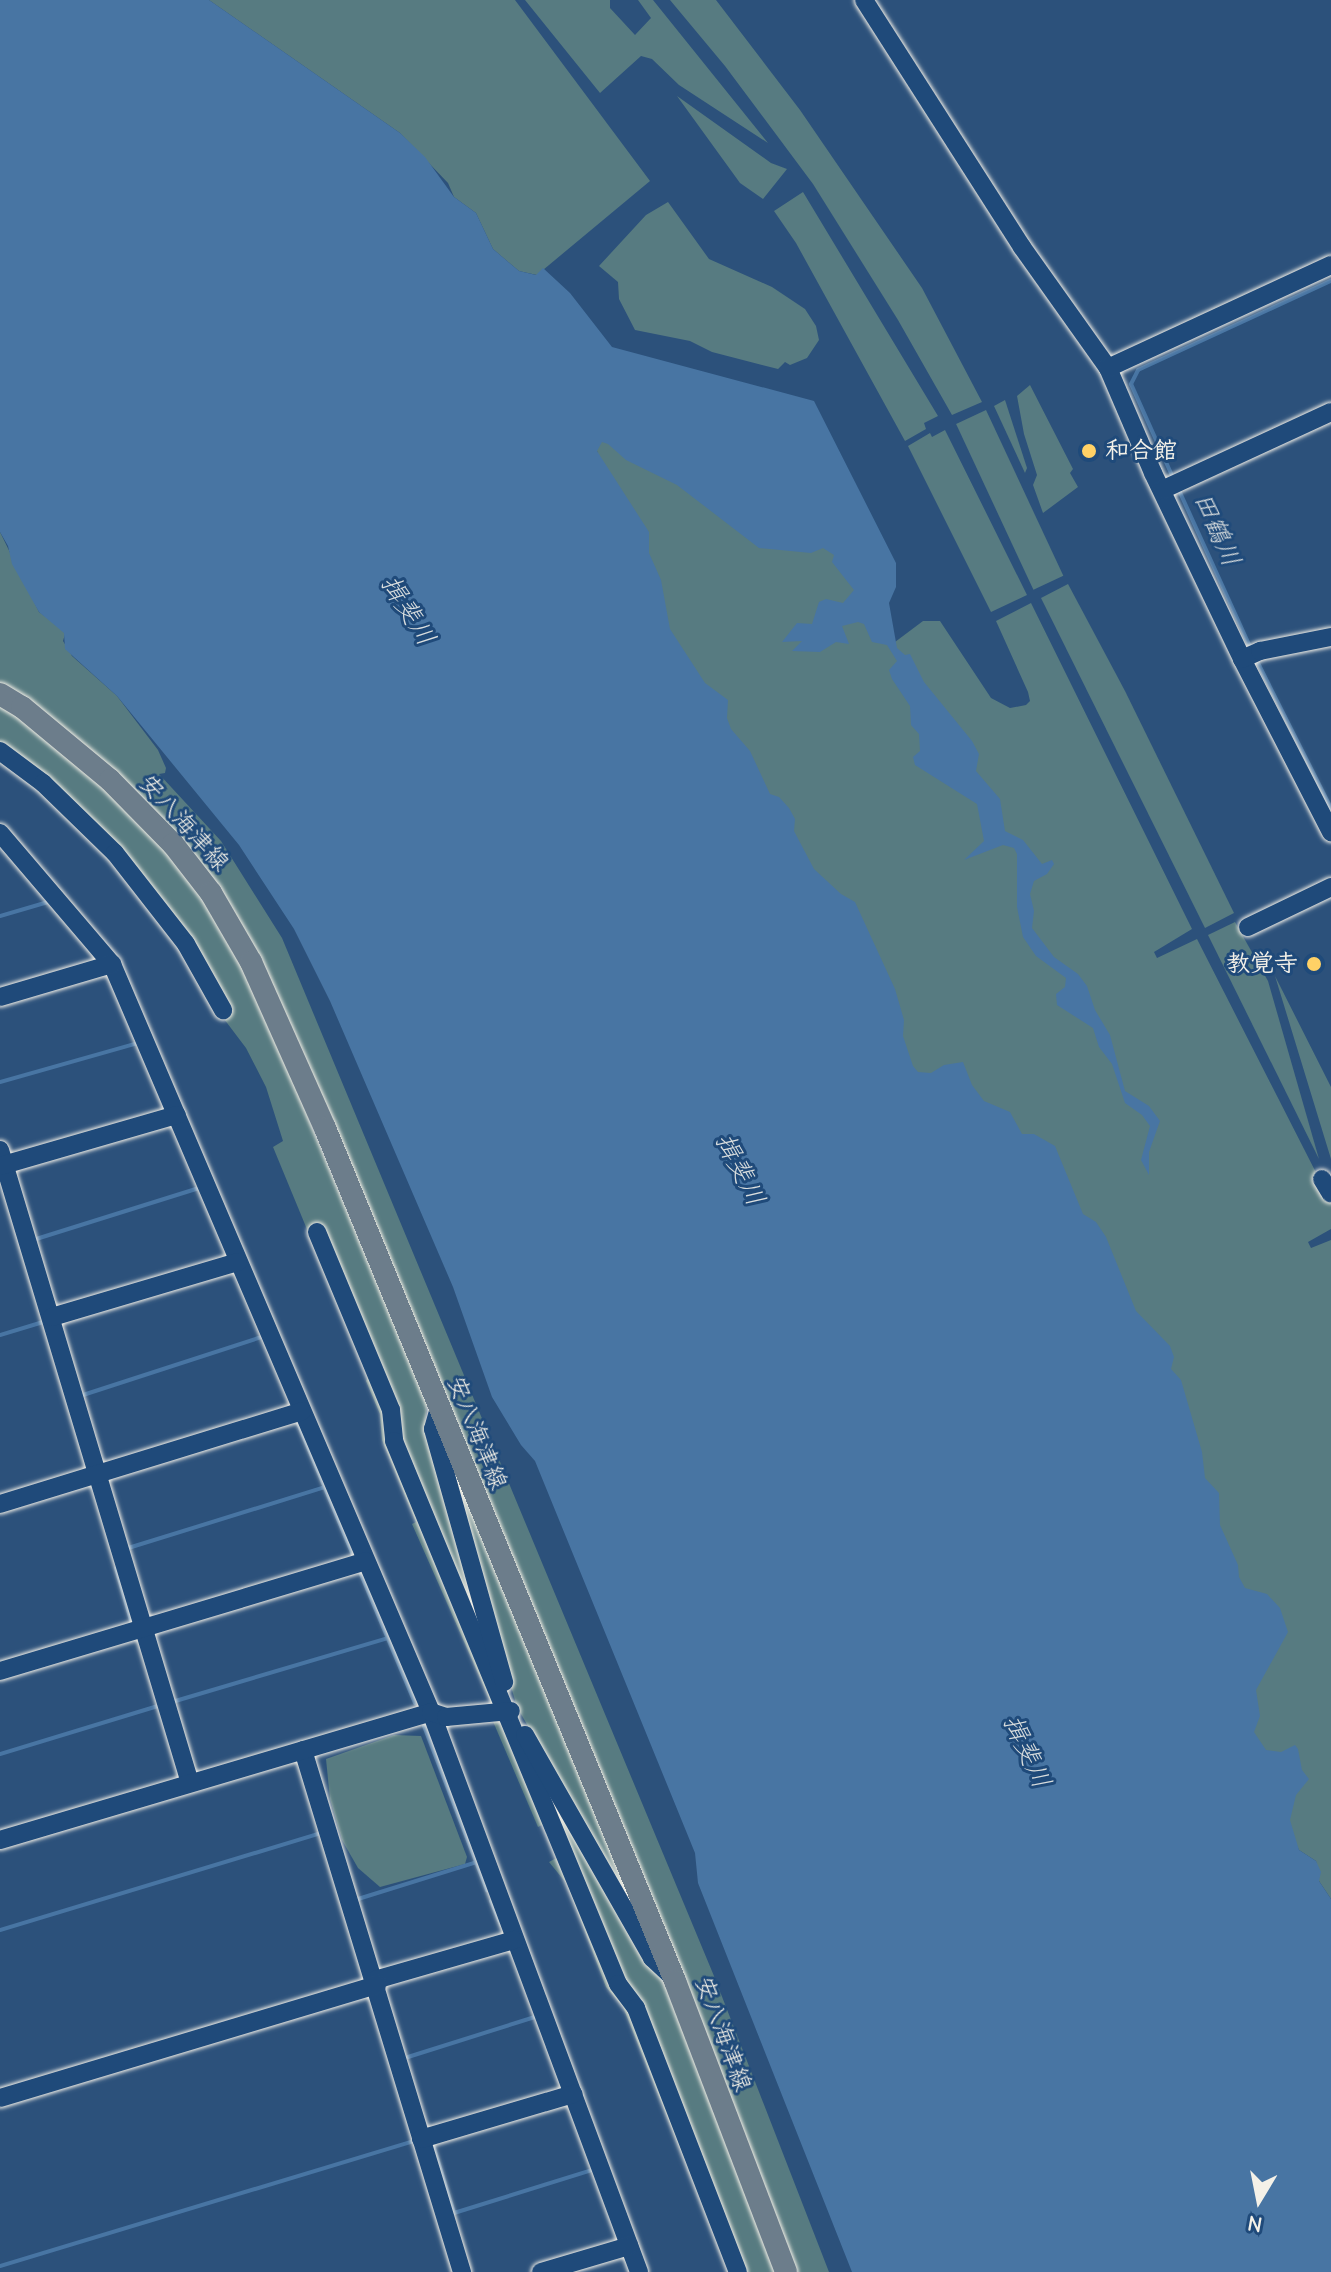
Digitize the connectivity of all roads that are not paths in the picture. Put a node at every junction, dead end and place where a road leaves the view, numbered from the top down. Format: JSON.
{"nodes":[{"id":1,"x":868,"y":1,"type":"edge"},
{"id":2,"x":1331,"y":265,"type":"edge"},
{"id":3,"x":1108,"y":368,"type":"junction"},
{"id":4,"x":1331,"y":412,"type":"edge"},
{"id":5,"x":1170,"y":487,"type":"junction"},
{"id":6,"x":1331,"y":637,"type":"edge"},
{"id":7,"x":1249,"y":656,"type":"junction"},
{"id":8,"x":0,"y":694,"type":"edge"},
{"id":9,"x":0,"y":751,"type":"edge"},
{"id":10,"x":1331,"y":832,"type":"edge"},
{"id":11,"x":0,"y":833,"type":"edge"},
{"id":12,"x":1331,"y":887,"type":"edge"},
{"id":13,"x":1248,"y":927,"type":"dead end"},
{"id":14,"x":112,"y":964,"type":"junction"},
{"id":15,"x":0,"y":997,"type":"edge"},
{"id":16,"x":223,"y":1010,"type":"dead end"},
{"id":17,"x":177,"y":1115,"type":"junction"},
{"id":18,"x":2,"y":1160,"type":"edge"},
{"id":19,"x":317,"y":1232,"type":"dead end"},
{"id":20,"x":238,"y":1262,"type":"junction"},
{"id":21,"x":52,"y":1317,"type":"junction"},
{"id":22,"x":439,"y":1408,"type":"junction"},
{"id":23,"x":302,"y":1411,"type":"junction"},
{"id":24,"x":97,"y":1476,"type":"junction"},
{"id":25,"x":0,"y":1504,"type":"edge"},
{"id":26,"x":366,"y":1561,"type":"junction"},
{"id":27,"x":143,"y":1628,"type":"junction"},
{"id":28,"x":0,"y":1671,"type":"edge"},
{"id":29,"x":508,"y":1711,"type":"junction"},
{"id":30,"x":431,"y":1712,"type":"junction"},
{"id":31,"x":303,"y":1750,"type":"junction"},
{"id":32,"x":190,"y":1783,"type":"junction"},
{"id":33,"x":0,"y":1840,"type":"edge"},
{"id":34,"x":514,"y":1940,"type":"junction"},
{"id":35,"x":675,"y":1981,"type":"junction"},
{"id":36,"x":376,"y":1982,"type":"junction"},
{"id":37,"x":573,"y":2094,"type":"junction"},
{"id":38,"x":0,"y":2098,"type":"edge"},
{"id":39,"x":421,"y":2139,"type":"junction"},
{"id":40,"x":629,"y":2246,"type":"junction"},
{"id":41,"x":462,"y":2272,"type":"edge"},
{"id":42,"x":541,"y":2272,"type":"edge"},
{"id":43,"x":639,"y":2272,"type":"edge"},
{"id":44,"x":738,"y":2272,"type":"edge"},
{"id":45,"x":786,"y":2272,"type":"edge"}],
"edges":[{"from":1,"to":3,"type":"street"},
{"from":2,"to":3,"type":"street"},
{"from":3,"to":5,"type":"street"},
{"from":4,"to":5,"type":"street"},
{"from":5,"to":7,"type":"street"},
{"from":6,"to":7,"type":"street"},
{"from":7,"to":10,"type":"street"},
{"from":8,"to":22,"type":"main road","name":"安八海津線"},
{"from":9,"to":16,"type":"street"},
{"from":11,"to":14,"type":"street"},
{"from":12,"to":13,"type":"street"},
{"from":14,"to":15,"type":"street"},
{"from":14,"to":17,"type":"street"},
{"from":17,"to":18,"type":"street"},
{"from":17,"to":20,"type":"street"},
{"from":18,"to":21,"type":"street"},
{"from":19,"to":29,"type":"street"},
{"from":20,"to":21,"type":"street"},
{"from":20,"to":23,"type":"street"},
{"from":21,"to":24,"type":"street"},
{"from":22,"to":29,"type":"street"},
{"from":22,"to":35,"type":"main road","name":"安八海津線"},
{"from":23,"to":24,"type":"street"},
{"from":23,"to":26,"type":"street"},
{"from":24,"to":25,"type":"street"},
{"from":24,"to":27,"type":"street"},
{"from":26,"to":27,"type":"street"},
{"from":26,"to":30,"type":"street"},
{"from":27,"to":28,"type":"street"},
{"from":27,"to":32,"type":"street"},
{"from":29,"to":30,"type":"street"},
{"from":29,"to":35,"type":"street"},
{"from":29,"to":44,"type":"street"},
{"from":30,"to":31,"type":"street"},
{"from":30,"to":34,"type":"street"},
{"from":31,"to":32,"type":"street"},
{"from":31,"to":36,"type":"street"},
{"from":32,"to":33,"type":"street"},
{"from":34,"to":36,"type":"street"},
{"from":34,"to":37,"type":"street"},
{"from":35,"to":45,"type":"main road","name":"安八海津線"},
{"from":36,"to":38,"type":"street"},
{"from":36,"to":39,"type":"street"},
{"from":37,"to":39,"type":"street"},
{"from":37,"to":40,"type":"street"},
{"from":39,"to":41,"type":"street"},
{"from":40,"to":42,"type":"street"},
{"from":40,"to":43,"type":"street"}]}
